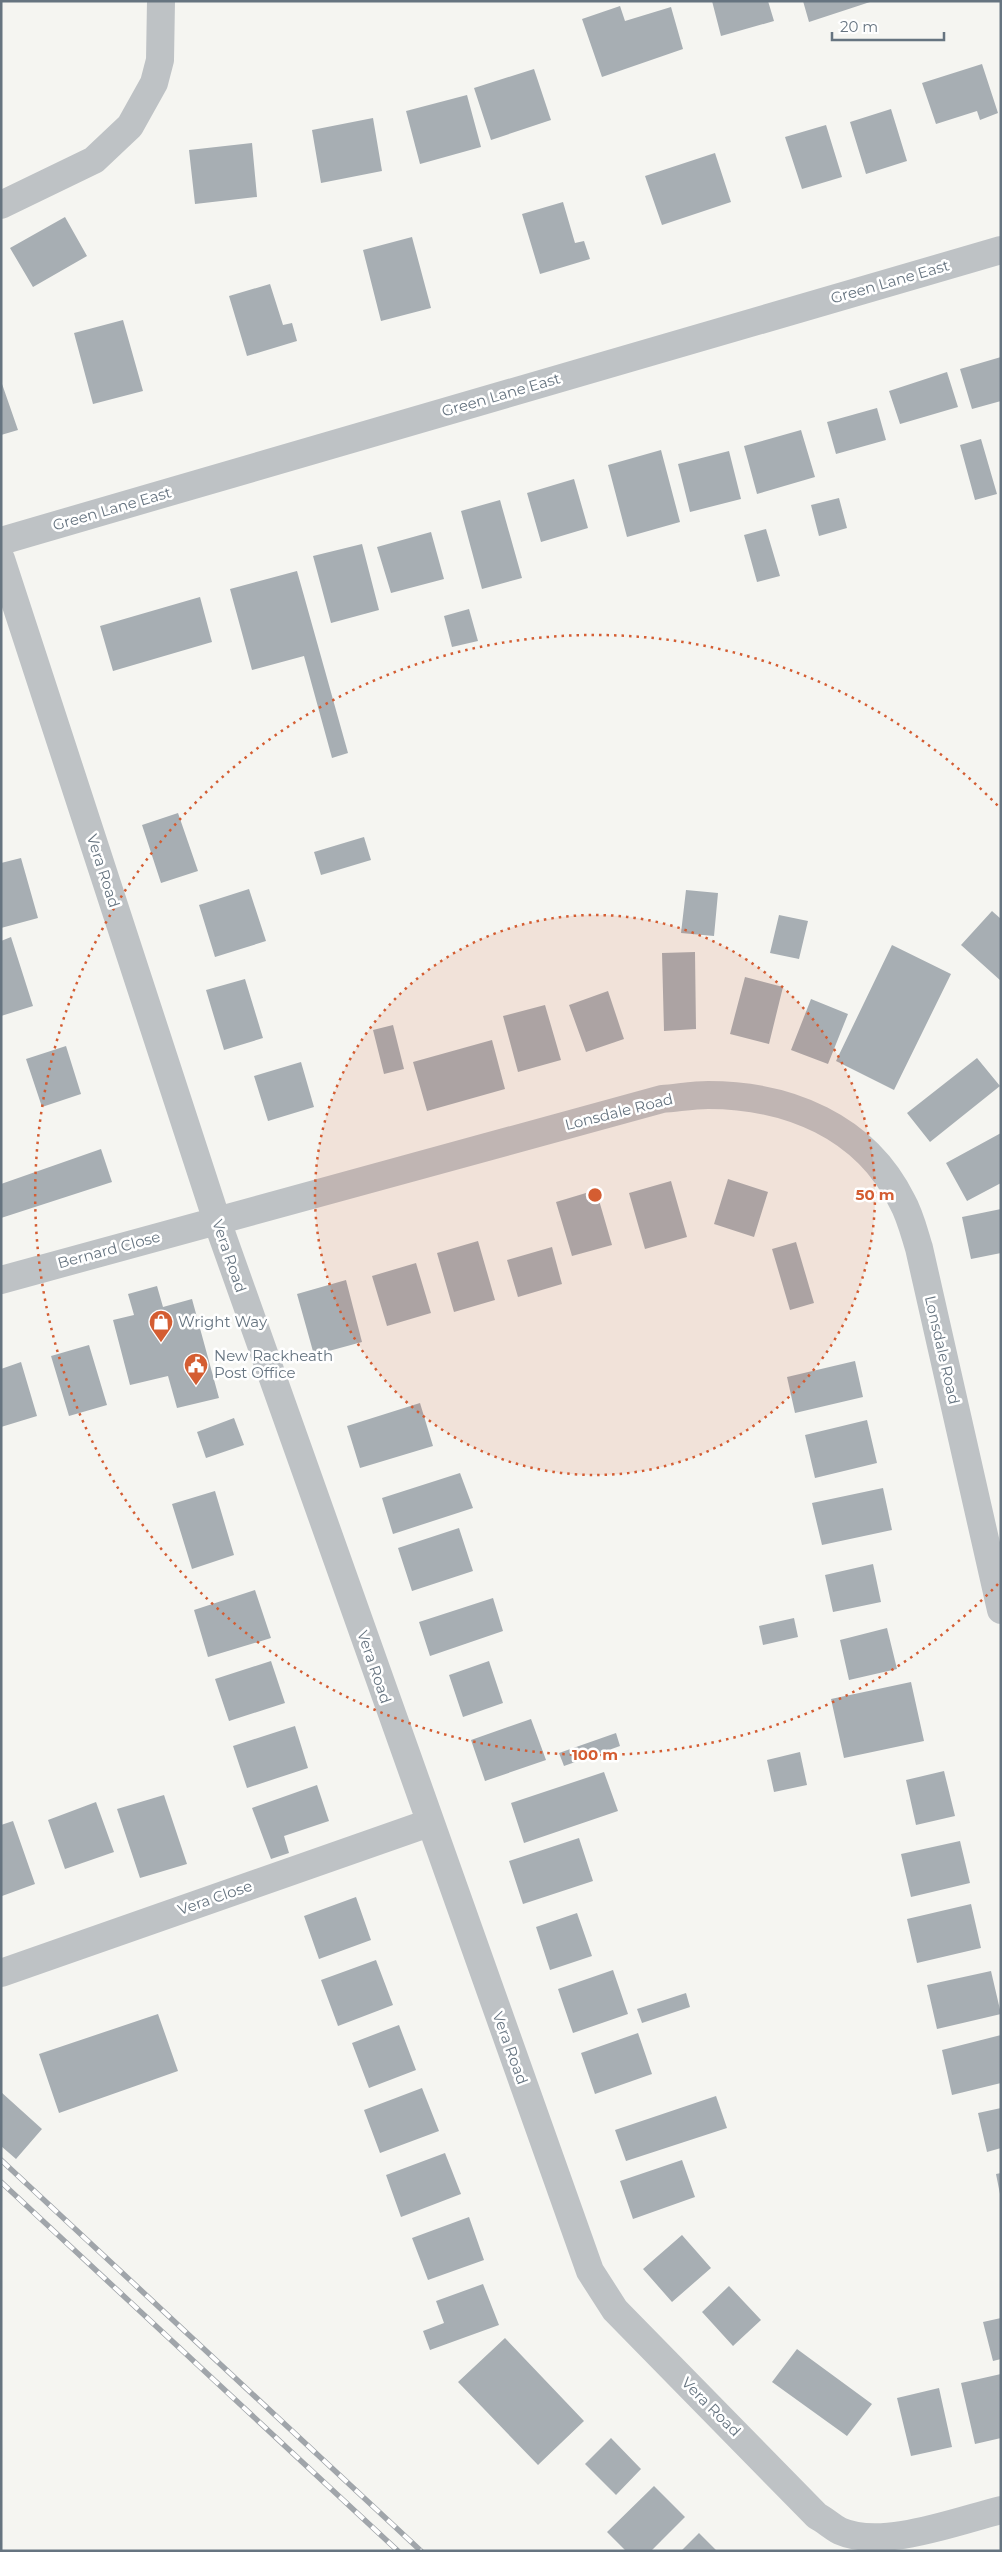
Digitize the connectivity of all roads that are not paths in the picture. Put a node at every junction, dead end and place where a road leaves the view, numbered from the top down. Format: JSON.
{"nodes":[{"id":1,"x":161,"y":1,"type":"edge"},
{"id":2,"x":1,"y":205,"type":"edge"},
{"id":3,"x":1001,"y":250,"type":"edge"},
{"id":4,"x":1,"y":541,"type":"edge"},
{"id":5,"x":1,"y":559,"type":"edge"},
{"id":6,"x":217,"y":1221,"type":"junction"},
{"id":7,"x":1,"y":1280,"type":"edge"},
{"id":8,"x":1001,"y":1610,"type":"edge"},
{"id":9,"x":429,"y":1823,"type":"junction"},
{"id":10,"x":1,"y":1973,"type":"edge"},
{"id":11,"x":1001,"y":2510,"type":"edge"}],
"edges":[{"from":1,"to":2,"type":"street"},
{"from":3,"to":4,"type":"street","name":"Green Lane East"},
{"from":5,"to":6,"type":"street","name":"Vera Road"},
{"from":6,"to":7,"type":"street","name":"Bernard Close"},
{"from":6,"to":8,"type":"street","name":"Lonsdale Road"},
{"from":6,"to":9,"type":"street","name":"Vera Road"},
{"from":9,"to":10,"type":"street","name":"Vera Close"},
{"from":9,"to":11,"type":"street","name":"Vera Road"}]}
